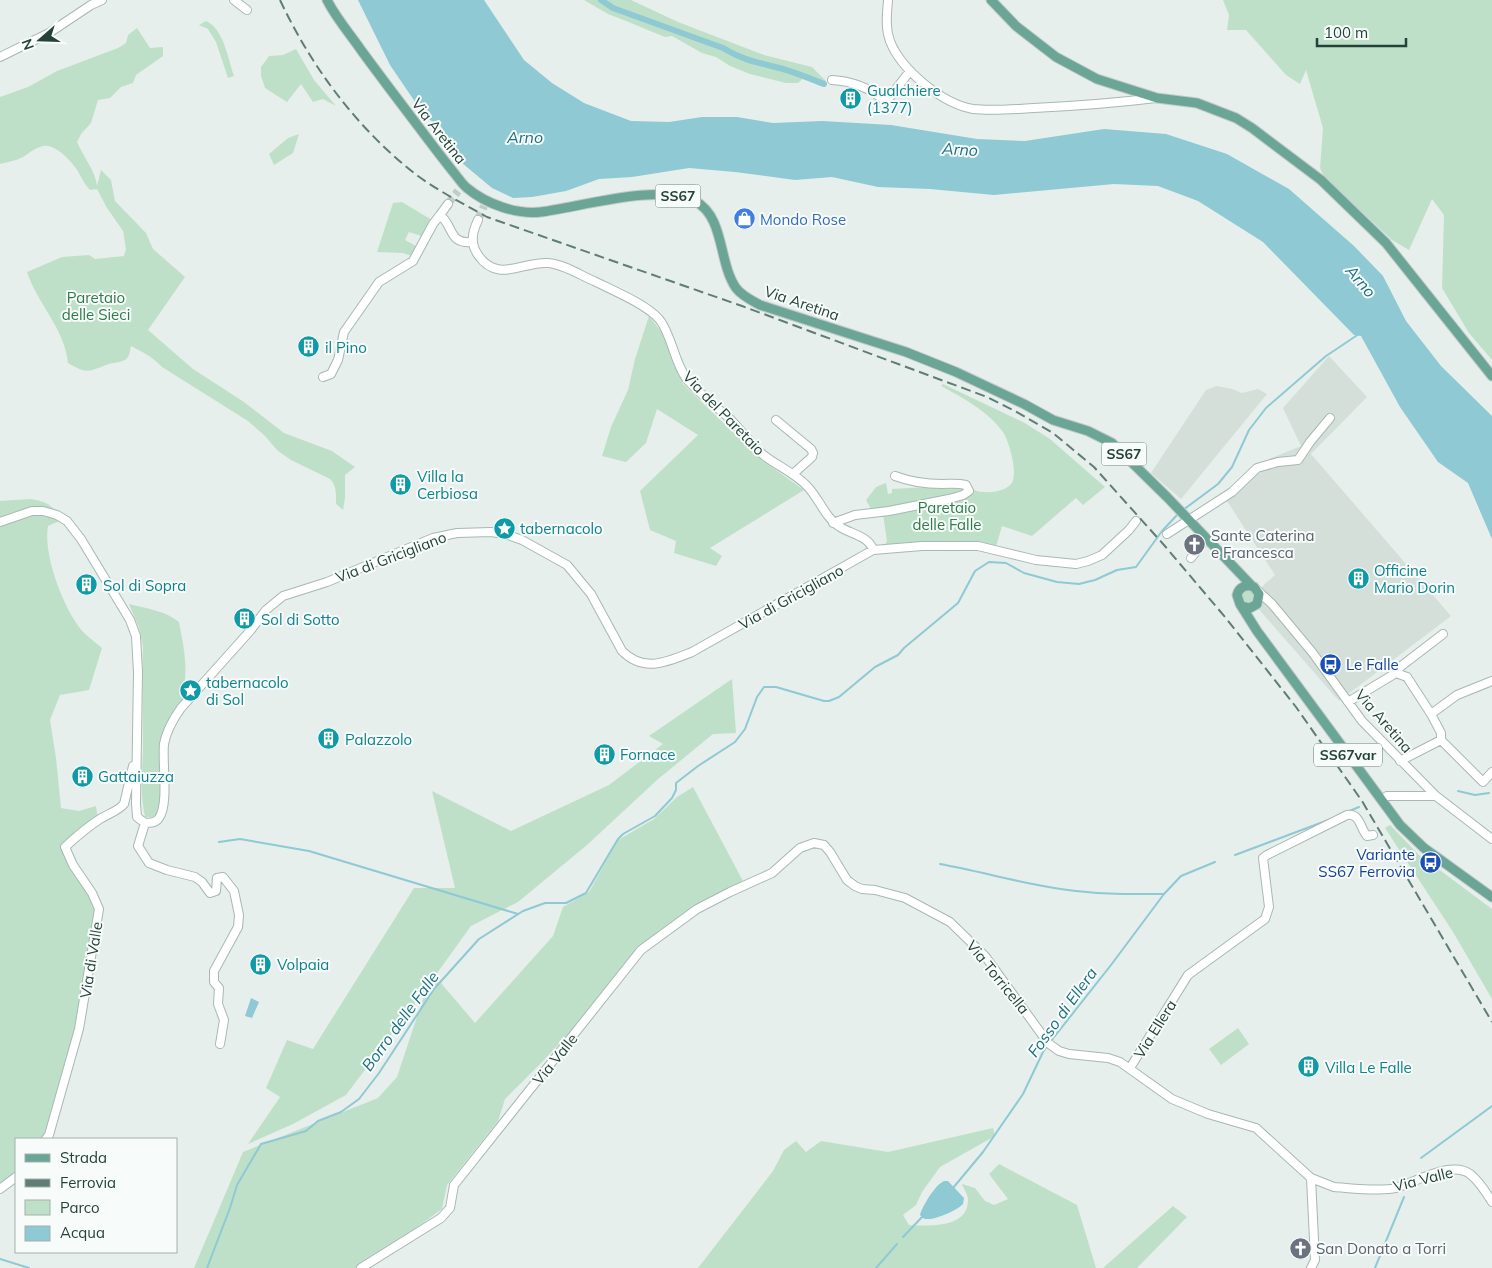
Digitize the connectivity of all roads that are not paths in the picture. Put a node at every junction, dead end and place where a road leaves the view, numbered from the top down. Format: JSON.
{"nodes":[{"id":1,"x":102,"y":0,"type":"edge"},
{"id":2,"x":234,"y":0,"type":"edge"},
{"id":3,"x":327,"y":0,"type":"edge"},
{"id":4,"x":888,"y":0,"type":"edge"},
{"id":5,"x":991,"y":0,"type":"edge"},
{"id":6,"x":247,"y":10,"type":"dead end"},
{"id":7,"x":0,"y":57,"type":"edge"},
{"id":8,"x":910,"y":71,"type":"junction"},
{"id":9,"x":832,"y":80,"type":"dead end"},
{"id":10,"x":1157,"y":98,"type":"junction"},
{"id":11,"x":448,"y":204,"type":"tunnel mouth"},
{"id":12,"x":440,"y":215,"type":"junction"},
{"id":13,"x":478,"y":220,"type":"tunnel mouth"},
{"id":14,"x":472,"y":242,"type":"junction"},
{"id":15,"x":1492,"y":376,"type":"edge"},
{"id":16,"x":323,"y":377,"type":"dead end"},
{"id":17,"x":1330,"y":418,"type":"dead end"},
{"id":18,"x":776,"y":420,"type":"dead end"},
{"id":19,"x":793,"y":474,"type":"junction"},
{"id":20,"x":895,"y":476,"type":"dead end"},
{"id":21,"x":1136,"y":521,"type":"dead end"},
{"id":22,"x":0,"y":522,"type":"edge"},
{"id":23,"x":1185,"y":522,"type":"junction"},
{"id":24,"x":833,"y":523,"type":"junction"},
{"id":25,"x":1167,"y":534,"type":"dead end"},
{"id":26,"x":1203,"y":535,"type":"junction"},
{"id":27,"x":873,"y":550,"type":"junction"},
{"id":28,"x":1191,"y":558,"type":"dead end"},
{"id":29,"x":1236,"y":569,"type":"junction"},
{"id":30,"x":1255,"y":589,"type":"junction"},
{"id":31,"x":1239,"y":591,"type":"junction"},
{"id":32,"x":1272,"y":604,"type":"junction"},
{"id":33,"x":1256,"y":605,"type":"junction"},
{"id":34,"x":1242,"y":606,"type":"junction"},
{"id":35,"x":1257,"y":631,"type":"junction"},
{"id":36,"x":1443,"y":634,"type":"dead end"},
{"id":37,"x":1396,"y":673,"type":"junction"},
{"id":38,"x":1334,"y":681,"type":"junction"},
{"id":39,"x":1492,"y":681,"type":"edge"},
{"id":40,"x":1361,"y":693,"type":"junction"},
{"id":41,"x":1348,"y":702,"type":"junction"},
{"id":42,"x":1431,"y":714,"type":"junction"},
{"id":43,"x":1441,"y":740,"type":"junction"},
{"id":44,"x":135,"y":755,"type":"junction"},
{"id":45,"x":1400,"y":761,"type":"junction"},
{"id":46,"x":1492,"y":772,"type":"edge"},
{"id":47,"x":1387,"y":796,"type":"dead end"},
{"id":48,"x":1436,"y":796,"type":"junction"},
{"id":49,"x":145,"y":823,"type":"junction"},
{"id":50,"x":1373,"y":835,"type":"dead end"},
{"id":51,"x":1492,"y":839,"type":"edge"},
{"id":52,"x":1424,"y":848,"type":"junction"},
{"id":53,"x":772,"y":873,"type":"joint"},
{"id":54,"x":1492,"y":897,"type":"edge"},
{"id":55,"x":1492,"y":904,"type":"edge"},
{"id":56,"x":220,"y":1044,"type":"dead end"},
{"id":57,"x":1130,"y":1068,"type":"junction"},
{"id":58,"x":47,"y":1138,"type":"edge"},
{"id":59,"x":15,"y":1178,"type":"edge"},
{"id":60,"x":1311,"y":1178,"type":"junction"},
{"id":61,"x":0,"y":1189,"type":"edge"},
{"id":62,"x":1492,"y":1202,"type":"edge"},
{"id":63,"x":361,"y":1268,"type":"edge"},
{"id":64,"x":1311,"y":1268,"type":"edge"}],
"edges":[{"from":1,"to":7,"type":"street"},
{"from":2,"to":6,"type":"street"},
{"from":3,"to":23,"type":"main road","name":"Via Aretina","number":"SS67"},
{"from":4,"to":8,"type":"street"},
{"from":5,"to":10,"type":"main road"},
{"from":8,"to":9,"type":"street"},
{"from":8,"to":10,"type":"street"},
{"from":10,"to":15,"type":"main road"},
{"from":11,"to":12,"type":"street"},
{"from":12,"to":14,"type":"street"},
{"from":12,"to":16,"type":"street"},
{"from":13,"to":14,"type":"street"},
{"from":14,"to":19,"type":"street","name":"Via del Paretaio"},
{"from":17,"to":23,"type":"street"},
{"from":18,"to":19,"type":"street"},
{"from":19,"to":24,"type":"street","name":"Via del Paretaio"},
{"from":20,"to":24,"type":"street"},
{"from":21,"to":27,"type":"street","name":"Via di Gricigliano"},
{"from":22,"to":44,"type":"street"},
{"from":23,"to":25,"type":"street"},
{"from":23,"to":26,"type":"main road","name":"Via Aretina","number":"SS67"},
{"from":24,"to":27,"type":"street","name":"Via del Paretaio"},
{"from":26,"to":28,"type":"street"},
{"from":26,"to":29,"type":"main road","name":"Via Aretina","number":"SS67"},
{"from":27,"to":49,"type":"street","name":"Via di Gricigliano"},
{"from":29,"to":30,"type":"main road","name":"Via Aretina","number":"SS67"},
{"from":29,"to":31,"type":"main road"},
{"from":30,"to":31,"type":"main road"},
{"from":30,"to":32,"type":"street","name":"Via Aretina"},
{"from":30,"to":33,"type":"main road"},
{"from":31,"to":34,"type":"main road"},
{"from":32,"to":33,"type":"street"},
{"from":32,"to":38,"type":"street","name":"Via Aretina"},
{"from":33,"to":34,"type":"main road"},
{"from":33,"to":35,"type":"main road"},
{"from":34,"to":35,"type":"main road","number":"SS67var"},
{"from":35,"to":52,"type":"main road","number":"SS67var"},
{"from":36,"to":37,"type":"street"},
{"from":37,"to":40,"type":"street"},
{"from":37,"to":42,"type":"street"},
{"from":38,"to":40,"type":"street"},
{"from":38,"to":41,"type":"street","name":"Via Aretina"},
{"from":39,"to":42,"type":"street"},
{"from":40,"to":41,"type":"street"},
{"from":41,"to":45,"type":"street","name":"Via Aretina"},
{"from":42,"to":43,"type":"street"},
{"from":43,"to":45,"type":"street"},
{"from":43,"to":46,"type":"street"},
{"from":44,"to":49,"type":"street"},
{"from":44,"to":58,"type":"street","name":"Via di Valle"},
{"from":45,"to":48,"type":"street","name":"Via Aretina"},
{"from":47,"to":48,"type":"street"},
{"from":48,"to":51,"type":"street","name":"Via Aretina"},
{"from":49,"to":56,"type":"street"},
{"from":50,"to":57,"type":"street","name":"Via Ellera"},
{"from":52,"to":54,"type":"main road","number":"SS67var"},
{"from":52,"to":55,"type":"main road","number":"SS67var"},
{"from":53,"to":57,"type":"street","name":"Via Torricella"},
{"from":53,"to":63,"type":"street","name":"Via Valle"},
{"from":57,"to":60,"type":"street","name":"Via Ellera"},
{"from":59,"to":61,"type":"street"},
{"from":60,"to":62,"type":"street","name":"Via Valle"},
{"from":60,"to":64,"type":"street"}]}
